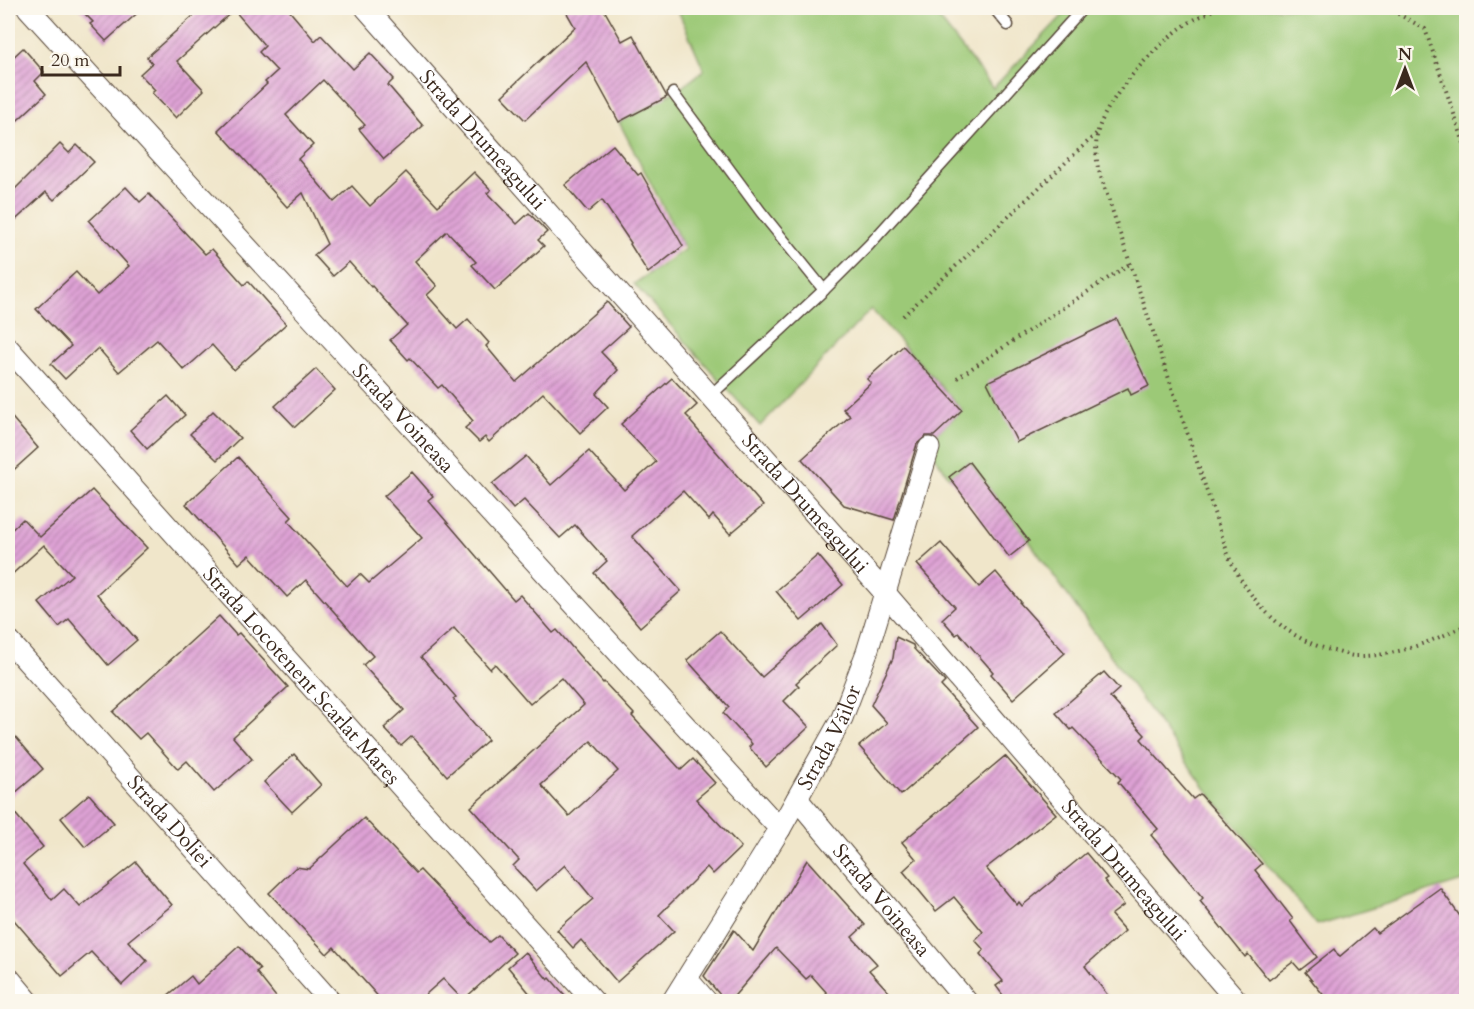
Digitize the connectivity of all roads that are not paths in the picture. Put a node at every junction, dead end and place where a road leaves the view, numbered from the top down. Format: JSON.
{"nodes":[{"id":1,"x":28,"y":8,"type":"edge"},
{"id":2,"x":366,"y":8,"type":"edge"},
{"id":3,"x":994,"y":8,"type":"edge"},
{"id":4,"x":1083,"y":8,"type":"edge"},
{"id":5,"x":1008,"y":25,"type":"dead end"},
{"id":6,"x":672,"y":93,"type":"dead end"},
{"id":7,"x":824,"y":290,"type":"junction"},
{"id":8,"x":8,"y":348,"type":"edge"},
{"id":9,"x":710,"y":396,"type":"junction"},
{"id":10,"x":929,"y":448,"type":"dead end"},
{"id":11,"x":885,"y":593,"type":"junction"},
{"id":12,"x":8,"y":640,"type":"edge"},
{"id":13,"x":797,"y":799,"type":"junction"},
{"id":14,"x":780,"y":829,"type":"junction"},
{"id":15,"x":8,"y":977,"type":"edge"},
{"id":16,"x":687,"y":979,"type":"junction"},
{"id":17,"x":29,"y":1002,"type":"edge"},
{"id":18,"x":332,"y":1002,"type":"edge"},
{"id":19,"x":594,"y":1002,"type":"edge"},
{"id":20,"x":672,"y":1002,"type":"edge"},
{"id":21,"x":707,"y":1002,"type":"edge"},
{"id":22,"x":967,"y":1002,"type":"edge"},
{"id":23,"x":1238,"y":1002,"type":"edge"}],
"edges":[{"from":1,"to":14,"type":"street","name":"Strada Voineasa"},
{"from":2,"to":9,"type":"street","name":"Strada Drumeagului"},
{"from":3,"to":5,"type":"lane"},
{"from":4,"to":7,"type":"lane"},
{"from":6,"to":7,"type":"lane"},
{"from":7,"to":9,"type":"lane"},
{"from":8,"to":19,"type":"street","name":"Strada Locotenent Scarlat Mareș"},
{"from":9,"to":11,"type":"street","name":"Strada Drumeagului"},
{"from":10,"to":11,"type":"street","name":"Strada Văilor"},
{"from":11,"to":13,"type":"street","name":"Strada Văilor"},
{"from":11,"to":23,"type":"street","name":"Strada Drumeagului"},
{"from":12,"to":18,"type":"street","name":"Strada Doliei"},
{"from":13,"to":14,"type":"street","name":"Strada Văilor"},
{"from":13,"to":22,"type":"street","name":"Strada Voineasa"},
{"from":14,"to":16,"type":"street","name":"Strada Văilor"},
{"from":15,"to":17,"type":"street"},
{"from":16,"to":20,"type":"street","name":"Strada Văilor"},
{"from":16,"to":21,"type":"street"}]}
